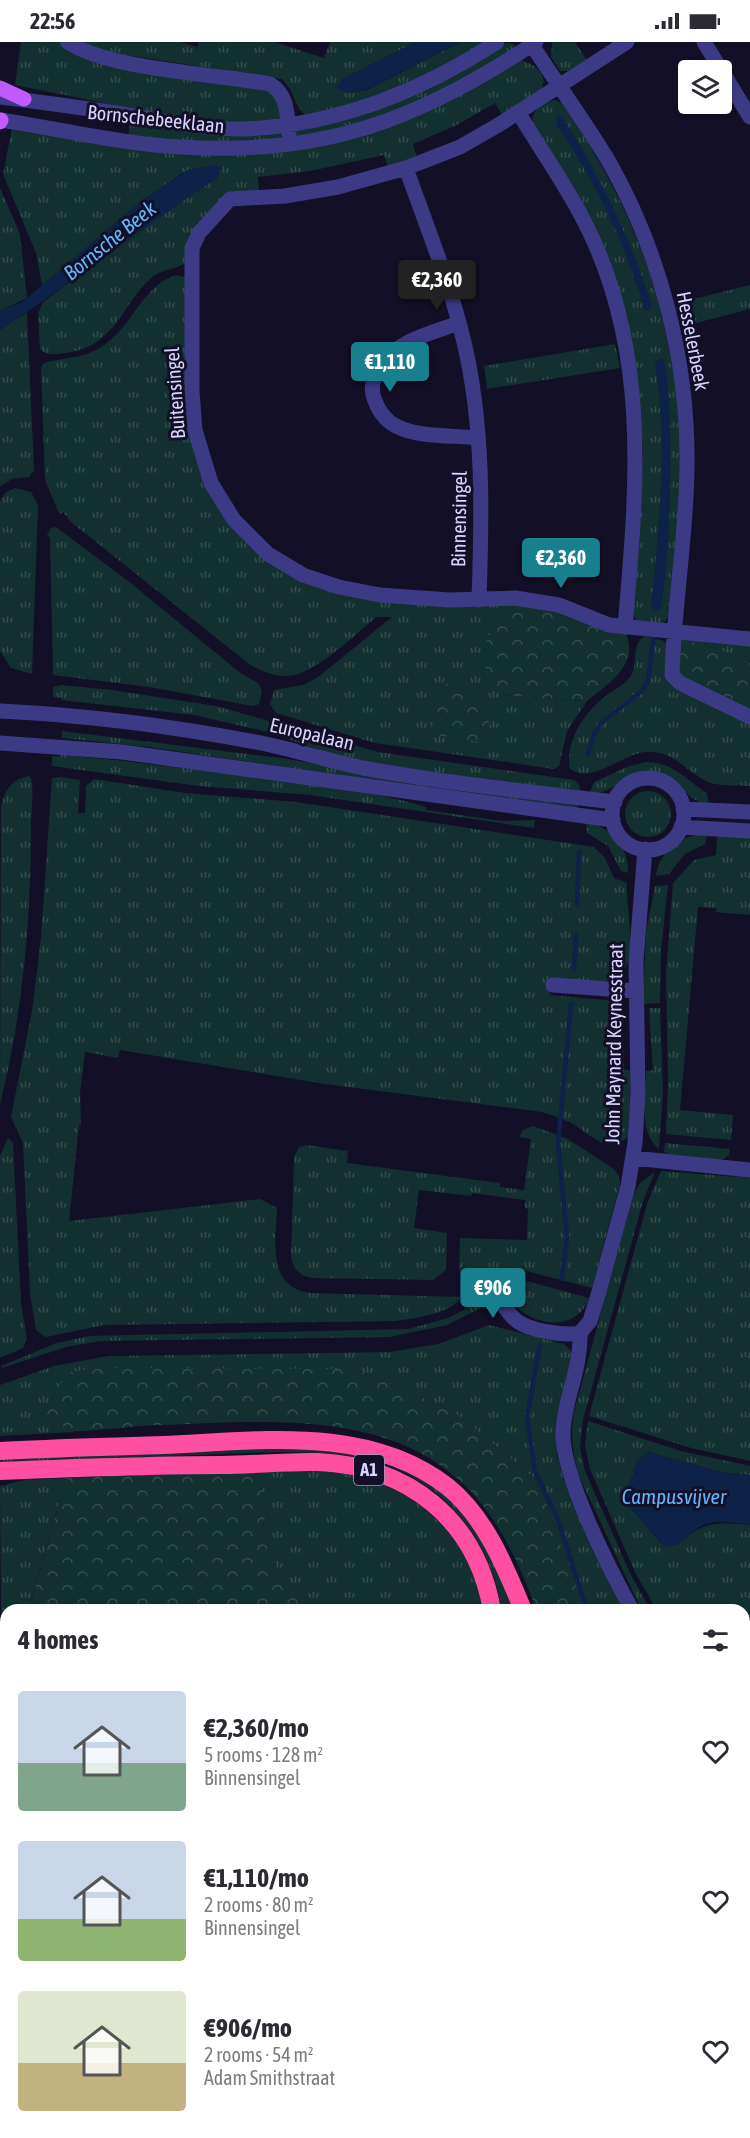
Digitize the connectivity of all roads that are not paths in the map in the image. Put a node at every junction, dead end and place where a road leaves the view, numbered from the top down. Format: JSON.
{"nodes":[{"id":1,"x":68,"y":42,"type":"edge"},
{"id":2,"x":496,"y":42,"type":"edge"},
{"id":3,"x":627,"y":42,"type":"edge"},
{"id":4,"x":704,"y":42,"type":"edge"},
{"id":5,"x":533,"y":43,"type":"edge"},
{"id":6,"x":559,"y":86,"type":"junction"},
{"id":7,"x":0,"y":88,"type":"edge"},
{"id":8,"x":0,"y":97,"type":"edge"},
{"id":9,"x":24,"y":99,"type":"junction"},
{"id":10,"x":518,"y":112,"type":"junction"},
{"id":11,"x":750,"y":117,"type":"edge"},
{"id":12,"x":0,"y":121,"type":"edge"},
{"id":13,"x":288,"y":124,"type":"junction"},
{"id":14,"x":290,"y":146,"type":"junction"},
{"id":15,"x":406,"y":168,"type":"junction"},
{"id":16,"x":459,"y":323,"type":"junction"},
{"id":17,"x":478,"y":438,"type":"junction"},
{"id":18,"x":478,"y":600,"type":"junction"},
{"id":19,"x":630,"y":628,"type":"junction"},
{"id":20,"x":673,"y":632,"type":"junction"},
{"id":21,"x":750,"y":639,"type":"edge"},
{"id":22,"x":0,"y":711,"type":"edge"},
{"id":23,"x":750,"y":717,"type":"edge"},
{"id":24,"x":0,"y":743,"type":"edge"},
{"id":25,"x":615,"y":802,"type":"junction"},
{"id":26,"x":683,"y":808,"type":"junction"},
{"id":27,"x":750,"y":813,"type":"edge"},
{"id":28,"x":613,"y":820,"type":"junction"},
{"id":29,"x":681,"y":827,"type":"junction"},
{"id":30,"x":750,"y":831,"type":"edge"},
{"id":31,"x":645,"y":849,"type":"junction"},
{"id":32,"x":553,"y":985,"type":"dead end"},
{"id":33,"x":636,"y":991,"type":"junction"},
{"id":34,"x":633,"y":1158,"type":"junction"},
{"id":35,"x":750,"y":1170,"type":"edge"},
{"id":36,"x":487,"y":1291,"type":"dead end"},
{"id":37,"x":580,"y":1333,"type":"junction"},
{"id":38,"x":0,"y":1451,"type":"edge"},
{"id":39,"x":0,"y":1471,"type":"edge"},
{"id":40,"x":491,"y":1604,"type":"edge"},
{"id":41,"x":520,"y":1604,"type":"edge"},
{"id":42,"x":629,"y":1604,"type":"edge"}],
"edges":[{"from":1,"to":13,"type":"street"},
{"from":2,"to":13,"type":"street","name":"Bornschebeeklaan"},
{"from":3,"to":6,"type":"street"},
{"from":4,"to":11,"type":"street"},
{"from":5,"to":6,"type":"street","name":"Hesselerbeek"},
{"from":5,"to":14,"type":"street","name":"Bornschebeeklaan"},
{"from":6,"to":10,"type":"street"},
{"from":6,"to":20,"type":"street","name":"Hesselerbeek"},
{"from":7,"to":9,"type":"main road"},
{"from":8,"to":9,"type":"street","name":"Bornschebeeklaan"},
{"from":9,"to":13,"type":"street","name":"Bornschebeeklaan"},
{"from":10,"to":15,"type":"street"},
{"from":10,"to":19,"type":"street"},
{"from":12,"to":14,"type":"street","name":"Bornschebeeklaan"},
{"from":13,"to":14,"type":"street"},
{"from":15,"to":16,"type":"street","name":"Binnensingel"},
{"from":15,"to":18,"type":"street","name":"Buitensingel"},
{"from":16,"to":17,"type":"street","name":"Binnensingel"},
{"from":16,"to":17,"type":"street"},
{"from":17,"to":18,"type":"street","name":"Binnensingel"},
{"from":18,"to":19,"type":"street","name":"Buitensingel"},
{"from":19,"to":20,"type":"street","name":"Buitensingel"},
{"from":20,"to":21,"type":"street","name":"Buitensingel"},
{"from":20,"to":23,"type":"street","name":"Hesselerbeek"},
{"from":22,"to":25,"type":"street","name":"Europalaan"},
{"from":24,"to":28,"type":"street","name":"Europalaan"},
{"from":25,"to":26,"type":"street"},
{"from":25,"to":28,"type":"street"},
{"from":26,"to":27,"type":"street"},
{"from":26,"to":29,"type":"street"},
{"from":28,"to":31,"type":"street"},
{"from":29,"to":30,"type":"street"},
{"from":29,"to":31,"type":"street"},
{"from":31,"to":33,"type":"street","name":"John Maynard Keynesstraat"},
{"from":32,"to":33,"type":"street"},
{"from":33,"to":34,"type":"street","name":"John Maynard Keynesstraat"},
{"from":34,"to":35,"type":"street"},
{"from":34,"to":37,"type":"street","name":"John Maynard Keynesstraat"},
{"from":36,"to":37,"type":"street"},
{"from":37,"to":42,"type":"street","name":"John Maynard Keynesstraat"},
{"from":38,"to":41,"type":"highway","number":"A1"},
{"from":39,"to":40,"type":"highway","number":"A1"}]}
